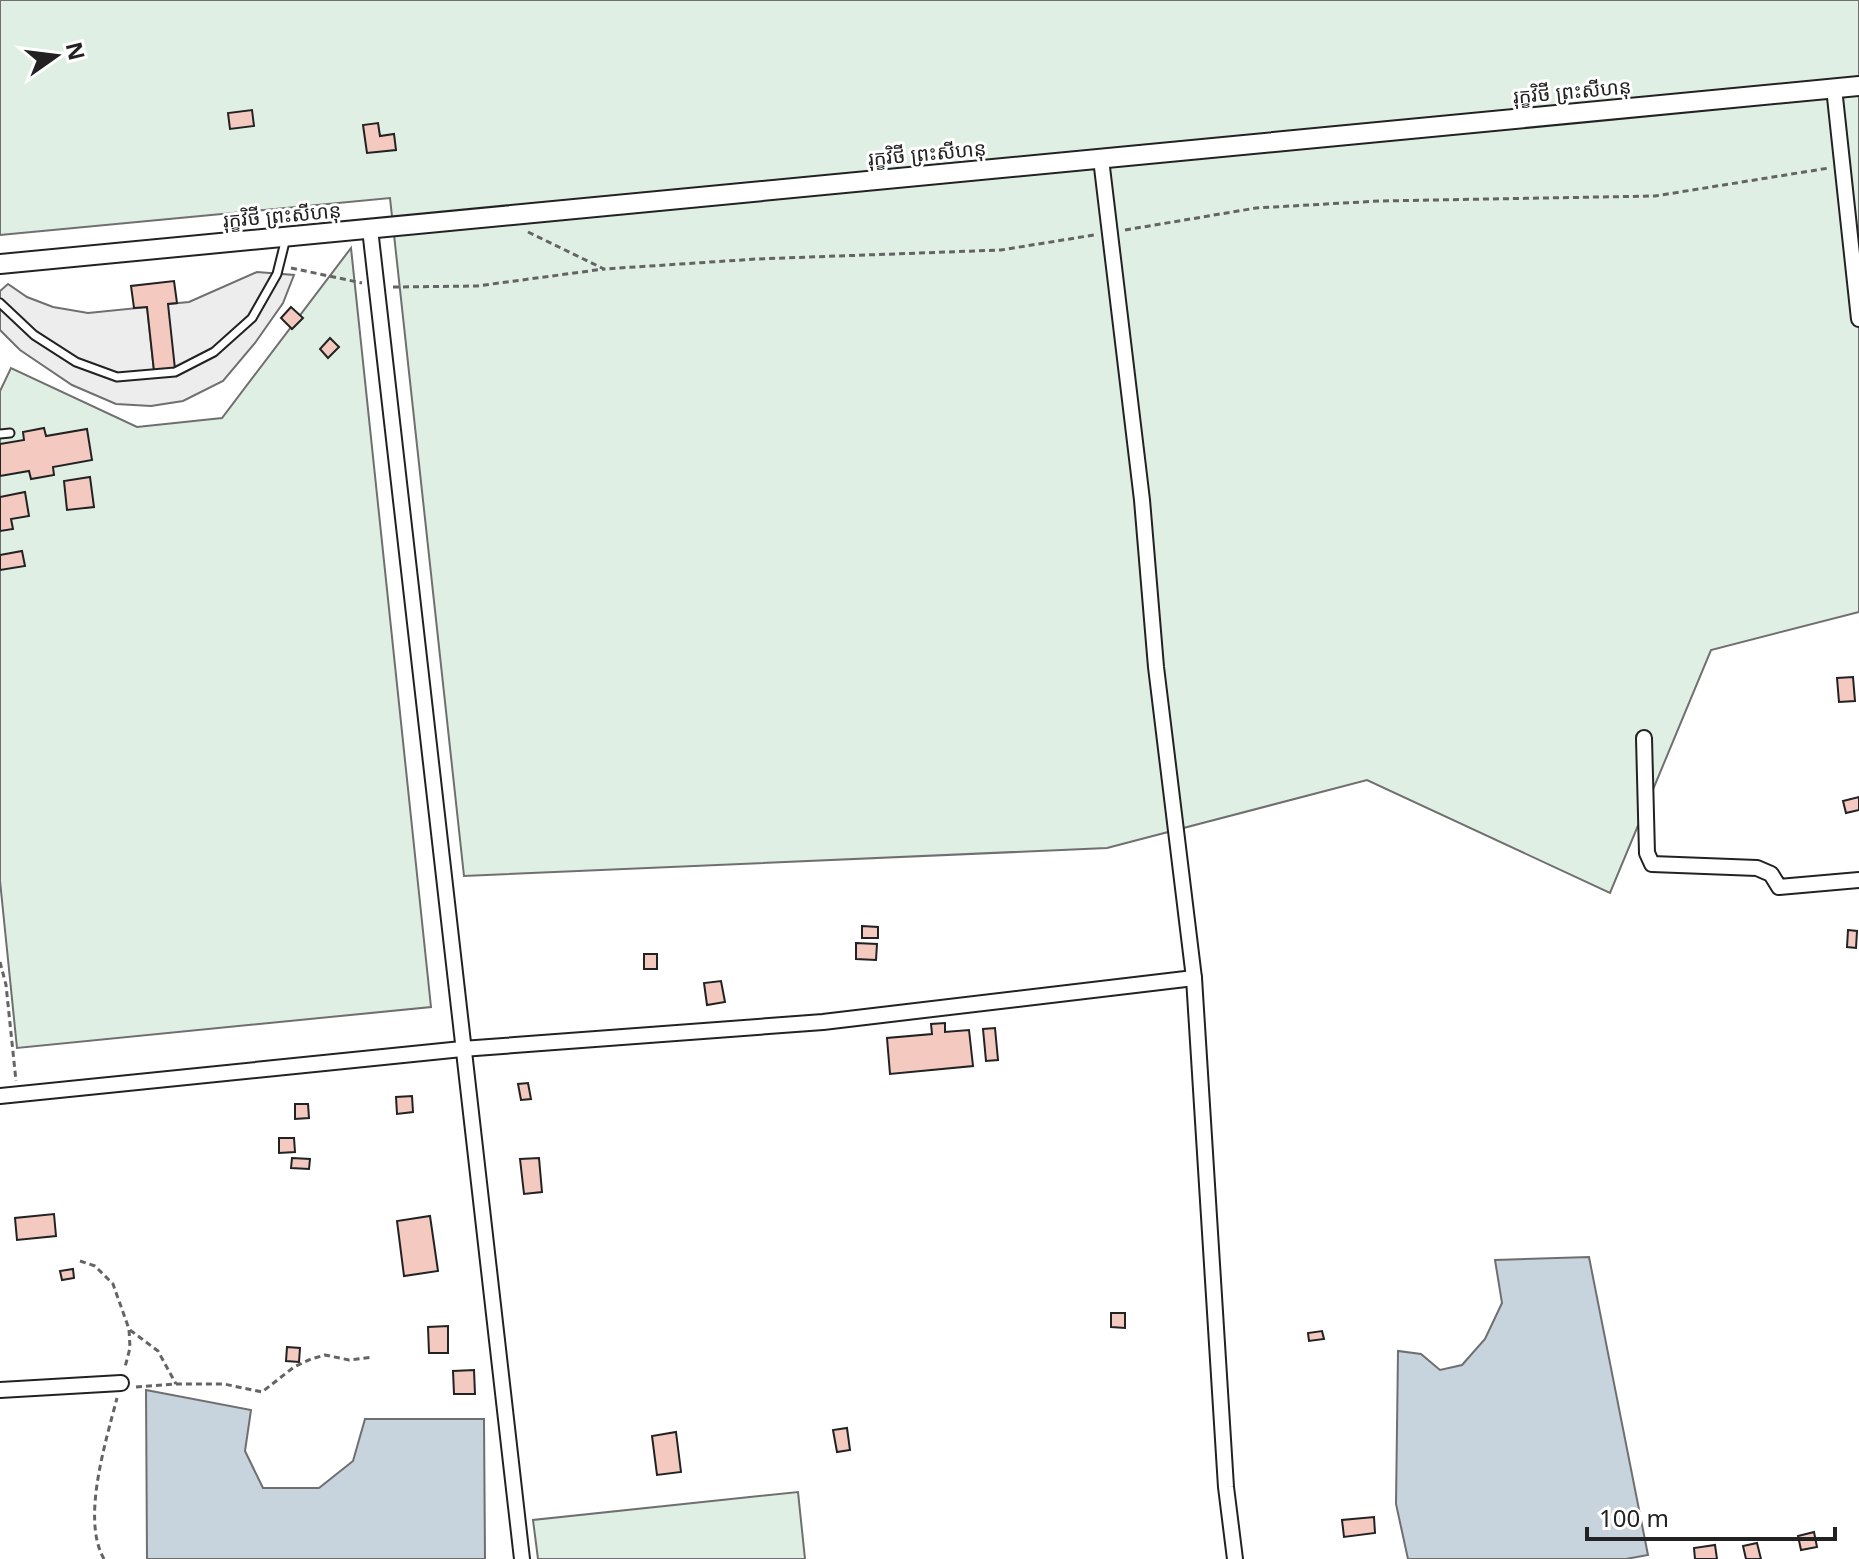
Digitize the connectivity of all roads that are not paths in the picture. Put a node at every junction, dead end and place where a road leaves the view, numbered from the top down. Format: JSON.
{"nodes":[{"id":1,"x":1859,"y":86,"type":"edge"},
{"id":2,"x":1834,"y":88,"type":"junction"},
{"id":3,"x":1101,"y":159,"type":"junction"},
{"id":4,"x":370,"y":229,"type":"junction"},
{"id":5,"x":287,"y":236,"type":"junction"},
{"id":6,"x":0,"y":264,"type":"edge"},
{"id":7,"x":0,"y":303,"type":"edge"},
{"id":8,"x":1859,"y":319,"type":"edge"},
{"id":9,"x":10,"y":433,"type":"dead end"},
{"id":10,"x":0,"y":434,"type":"edge"},
{"id":11,"x":1644,"y":738,"type":"dead end"},
{"id":12,"x":1859,"y":880,"type":"edge"},
{"id":13,"x":1194,"y":978,"type":"junction"},
{"id":14,"x":462,"y":1049,"type":"junction"},
{"id":15,"x":0,"y":1096,"type":"edge"},
{"id":16,"x":121,"y":1383,"type":"road end"},
{"id":17,"x":0,"y":1390,"type":"edge"},
{"id":18,"x":522,"y":1559,"type":"edge"},
{"id":19,"x":1235,"y":1559,"type":"edge"}],
"edges":[{"from":1,"to":2,"type":"street","name":"រុក្ខវិថី ព្រះសីហនុ"},
{"from":2,"to":3,"type":"street","name":"រុក្ខវិថី ព្រះសីហនុ"},
{"from":2,"to":8,"type":"street"},
{"from":3,"to":4,"type":"street","name":"រុក្ខវិថី ព្រះសីហនុ"},
{"from":3,"to":13,"type":"street"},
{"from":4,"to":5,"type":"street","name":"រុក្ខវិថី ព្រះសីហនុ"},
{"from":4,"to":14,"type":"street"},
{"from":5,"to":6,"type":"street","name":"រុក្ខវិថី ព្រះសីហនុ"},
{"from":5,"to":7,"type":"lane"},
{"from":9,"to":10,"type":"lane"},
{"from":11,"to":12,"type":"street"},
{"from":13,"to":14,"type":"street"},
{"from":13,"to":19,"type":"street"},
{"from":14,"to":15,"type":"street"},
{"from":14,"to":18,"type":"street"},
{"from":16,"to":17,"type":"street"}]}
